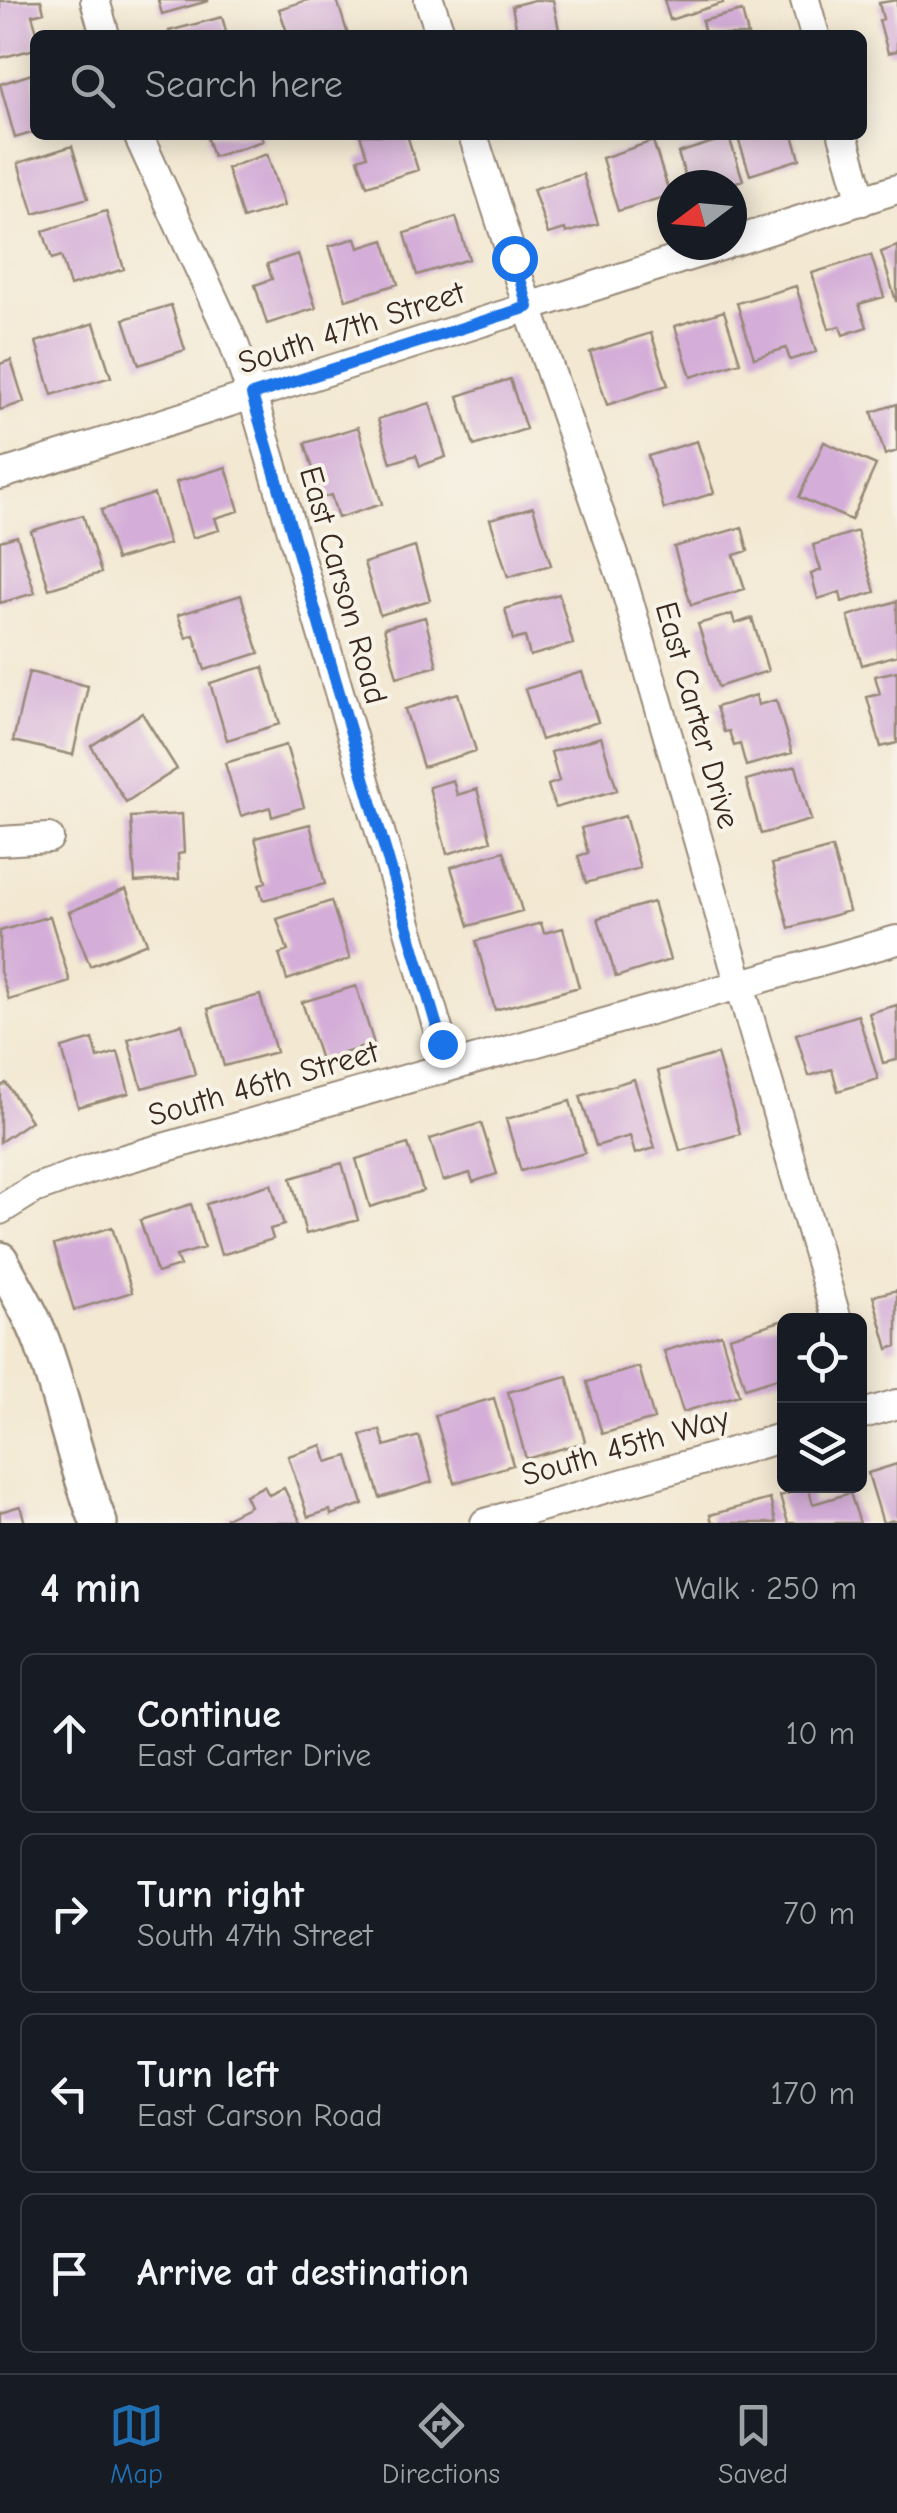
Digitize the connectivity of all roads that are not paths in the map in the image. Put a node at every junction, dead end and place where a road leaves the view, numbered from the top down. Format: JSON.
{"nodes":[{"id":1,"x":94,"y":0,"type":"edge"},
{"id":2,"x":430,"y":0,"type":"edge"},
{"id":3,"x":804,"y":0,"type":"edge"},
{"id":4,"x":103,"y":30,"type":"edge"},
{"id":5,"x":439,"y":30,"type":"edge"},
{"id":6,"x":813,"y":30,"type":"edge"},
{"id":7,"x":140,"y":140,"type":"edge"},
{"id":8,"x":475,"y":140,"type":"edge"},
{"id":9,"x":844,"y":140,"type":"edge"},
{"id":10,"x":897,"y":189,"type":"edge"},
{"id":11,"x":862,"y":201,"type":"junction"},
{"id":12,"x":747,"y":237,"type":"edge"},
{"id":13,"x":677,"y":260,"type":"edge"},
{"id":14,"x":528,"y":307,"type":"junction"},
{"id":15,"x":252,"y":395,"type":"junction"},
{"id":16,"x":0,"y":475,"type":"edge"},
{"id":17,"x":49,"y":838,"type":"dead end"},
{"id":18,"x":0,"y":841,"type":"edge"},
{"id":19,"x":897,"y":940,"type":"edge"},
{"id":20,"x":739,"y":984,"type":"junction"},
{"id":21,"x":448,"y":1067,"type":"junction"},
{"id":22,"x":0,"y":1210,"type":"edge"},
{"id":23,"x":0,"y":1260,"type":"edge"},
{"id":24,"x":835,"y":1313,"type":"edge"},
{"id":25,"x":897,"y":1404,"type":"edge"},
{"id":26,"x":867,"y":1408,"type":"edge"},
{"id":27,"x":777,"y":1439,"type":"edge"},
{"id":28,"x":98,"y":1523,"type":"edge"},
{"id":29,"x":485,"y":1523,"type":"edge"}],
"edges":[{"from":1,"to":4,"type":"street"},
{"from":2,"to":5,"type":"street"},
{"from":3,"to":6,"type":"street"},
{"from":7,"to":15,"type":"street","name":"East Carson Road"},
{"from":8,"to":14,"type":"street","name":"East Carter Drive"},
{"from":9,"to":11,"type":"street"},
{"from":10,"to":11,"type":"street"},
{"from":11,"to":12,"type":"street"},
{"from":13,"to":14,"type":"street","name":"South 47th Street"},
{"from":14,"to":15,"type":"street","name":"South 47th Street"},
{"from":14,"to":20,"type":"street","name":"East Carter Drive"},
{"from":15,"to":16,"type":"street","name":"South 47th Street"},
{"from":15,"to":21,"type":"street","name":"East Carson Road"},
{"from":17,"to":18,"type":"street"},
{"from":19,"to":20,"type":"street","name":"South 46th Street"},
{"from":20,"to":21,"type":"street","name":"South 46th Street"},
{"from":20,"to":24,"type":"street","name":"East Carter Drive"},
{"from":21,"to":22,"type":"street","name":"South 46th Street"},
{"from":23,"to":28,"type":"street"},
{"from":25,"to":26,"type":"street"},
{"from":27,"to":29,"type":"street","name":"South 45th Way"}]}
